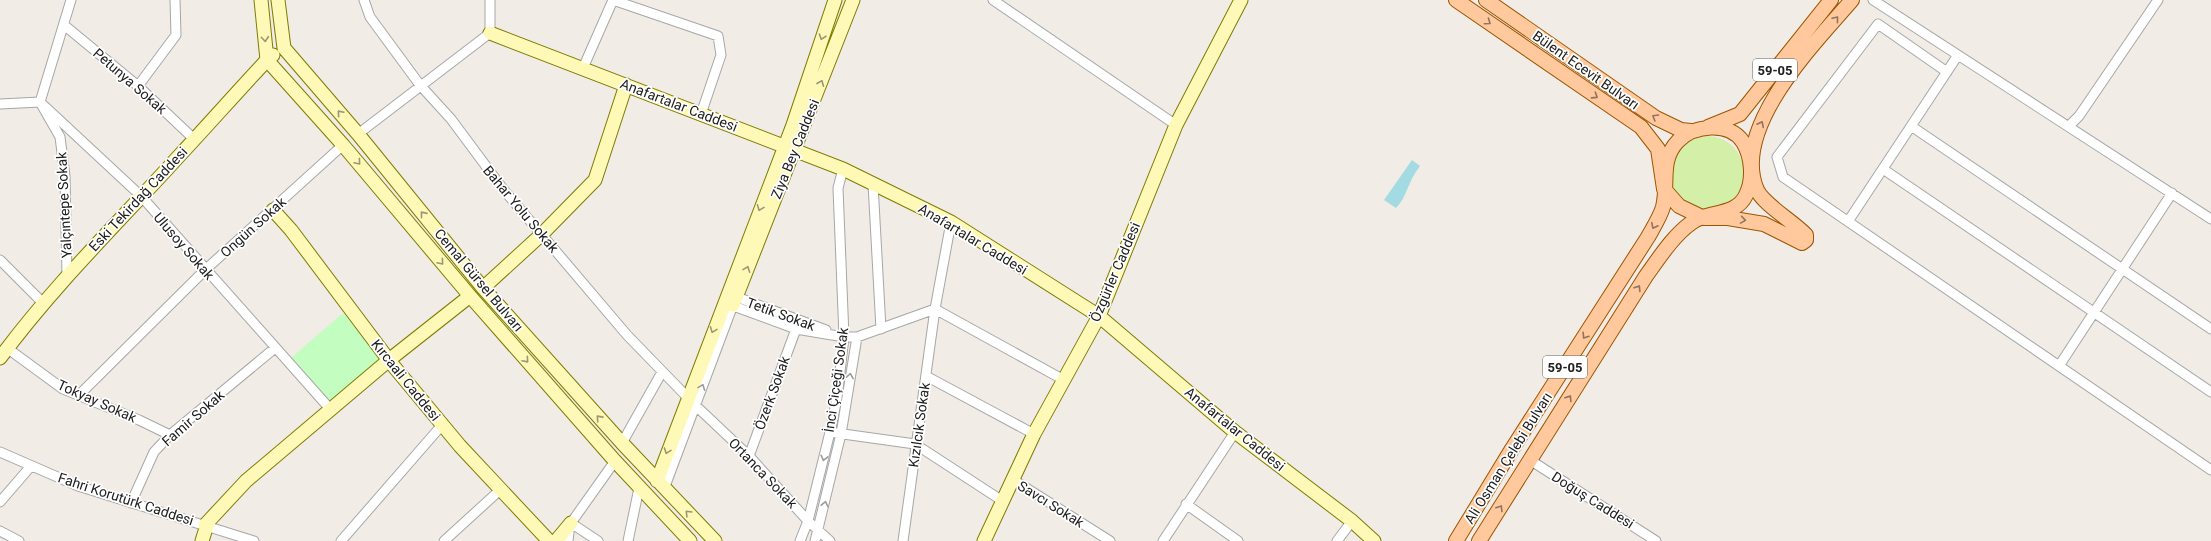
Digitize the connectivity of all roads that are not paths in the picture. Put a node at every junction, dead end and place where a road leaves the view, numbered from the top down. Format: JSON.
{"nodes":[{"id":1,"x":71,"y":0,"type":"edge"},
{"id":2,"x":175,"y":0,"type":"edge"},
{"id":3,"x":261,"y":0,"type":"edge"},
{"id":4,"x":278,"y":0,"type":"edge"},
{"id":5,"x":364,"y":0,"type":"edge"},
{"id":6,"x":490,"y":0,"type":"edge"},
{"id":7,"x":613,"y":0,"type":"edge"},
{"id":8,"x":835,"y":0,"type":"edge"},
{"id":9,"x":853,"y":0,"type":"edge"},
{"id":10,"x":993,"y":0,"type":"edge"},
{"id":11,"x":1241,"y":0,"type":"edge"},
{"id":12,"x":1456,"y":0,"type":"edge"},
{"id":13,"x":1486,"y":0,"type":"edge"},
{"id":14,"x":1831,"y":0,"type":"edge"},
{"id":15,"x":1852,"y":0,"type":"edge"},
{"id":16,"x":1874,"y":0,"type":"edge"},
{"id":17,"x":2158,"y":0,"type":"edge"},
{"id":18,"x":64,"y":24,"type":"junction"},
{"id":19,"x":490,"y":32,"type":"junction"},
{"id":20,"x":284,"y":48,"type":"junction"},
{"id":21,"x":1958,"y":55,"type":"junction"},
{"id":22,"x":267,"y":60,"type":"junction"},
{"id":23,"x":583,"y":68,"type":"junction"},
{"id":24,"x":1947,"y":72,"type":"junction"},
{"id":25,"x":420,"y":85,"type":"junction"},
{"id":26,"x":626,"y":85,"type":"junction"},
{"id":27,"x":138,"y":86,"type":"junction"},
{"id":28,"x":40,"y":102,"type":"junction"},
{"id":29,"x":0,"y":104,"type":"edge"},
{"id":30,"x":701,"y":114,"type":"junction"},
{"id":31,"x":1176,"y":125,"type":"junction"},
{"id":32,"x":1911,"y":126,"type":"junction"},
{"id":33,"x":2069,"y":126,"type":"junction"},
{"id":34,"x":1708,"y":127,"type":"junction"},
{"id":35,"x":1691,"y":131,"type":"junction"},
{"id":36,"x":358,"y":134,"type":"junction"},
{"id":37,"x":194,"y":139,"type":"junction"},
{"id":38,"x":343,"y":145,"type":"junction"},
{"id":39,"x":789,"y":148,"type":"junction"},
{"id":40,"x":1751,"y":162,"type":"junction"},
{"id":41,"x":843,"y":168,"type":"junction"},
{"id":42,"x":1883,"y":169,"type":"junction"},
{"id":43,"x":873,"y":184,"type":"junction"},
{"id":44,"x":1664,"y":189,"type":"junction"},
{"id":45,"x":2172,"y":193,"type":"junction"},
{"id":46,"x":141,"y":196,"type":"junction"},
{"id":47,"x":273,"y":210,"type":"junction"},
{"id":48,"x":1704,"y":218,"type":"junction"},
{"id":49,"x":2211,"y":219,"type":"edge"},
{"id":50,"x":1849,"y":220,"type":"junction"},
{"id":51,"x":951,"y":222,"type":"junction"},
{"id":52,"x":542,"y":234,"type":"junction"},
{"id":53,"x":0,"y":260,"type":"edge"},
{"id":54,"x":2122,"y":269,"type":"junction"},
{"id":55,"x":205,"y":270,"type":"junction"},
{"id":56,"x":67,"y":276,"type":"junction"},
{"id":57,"x":483,"y":288,"type":"junction"},
{"id":58,"x":470,"y":296,"type":"junction"},
{"id":59,"x":730,"y":300,"type":"junction"},
{"id":60,"x":43,"y":303,"type":"junction"},
{"id":61,"x":935,"y":309,"type":"junction"},
{"id":62,"x":2094,"y":313,"type":"junction"},
{"id":63,"x":1099,"y":316,"type":"junction"},
{"id":64,"x":796,"y":329,"type":"junction"},
{"id":65,"x":881,"y":329,"type":"junction"},
{"id":66,"x":2211,"y":329,"type":"edge"},
{"id":67,"x":844,"y":337,"type":"junction"},
{"id":68,"x":857,"y":337,"type":"junction"},
{"id":69,"x":275,"y":348,"type":"junction"},
{"id":70,"x":4,"y":353,"type":"edge"},
{"id":71,"x":389,"y":360,"type":"junction"},
{"id":72,"x":2059,"y":366,"type":"junction"},
{"id":73,"x":662,"y":372,"type":"junction"},
{"id":74,"x":926,"y":376,"type":"junction"},
{"id":75,"x":1062,"y":379,"type":"junction"},
{"id":76,"x":2211,"y":392,"type":"edge"},
{"id":77,"x":78,"y":395,"type":"junction"},
{"id":78,"x":691,"y":401,"type":"junction"},
{"id":79,"x":331,"y":410,"type":"junction"},
{"id":80,"x":442,"y":425,"type":"junction"},
{"id":81,"x":830,"y":432,"type":"junction"},
{"id":82,"x":1235,"y":432,"type":"junction"},
{"id":83,"x":841,"y":434,"type":"junction"},
{"id":84,"x":1034,"y":434,"type":"junction"},
{"id":85,"x":170,"y":435,"type":"junction"},
{"id":86,"x":622,"y":443,"type":"junction"},
{"id":87,"x":915,"y":444,"type":"junction"},
{"id":88,"x":0,"y":452,"type":"edge"},
{"id":89,"x":749,"y":456,"type":"junction"},
{"id":90,"x":1530,"y":460,"type":"junction"},
{"id":91,"x":615,"y":461,"type":"junction"},
{"id":92,"x":31,"y":466,"type":"junction"},
{"id":93,"x":2211,"y":470,"type":"edge"},
{"id":94,"x":1012,"y":479,"type":"junction"},
{"id":95,"x":661,"y":485,"type":"junction"},
{"id":96,"x":639,"y":488,"type":"junction"},
{"id":97,"x":500,"y":490,"type":"junction"},
{"id":98,"x":1002,"y":500,"type":"junction"},
{"id":99,"x":0,"y":502,"type":"edge"},
{"id":100,"x":131,"y":503,"type":"junction"},
{"id":101,"x":1186,"y":504,"type":"junction"},
{"id":102,"x":808,"y":521,"type":"junction"},
{"id":103,"x":1352,"y":521,"type":"junction"},
{"id":104,"x":570,"y":524,"type":"junction"},
{"id":105,"x":206,"y":525,"type":"junction"},
{"id":106,"x":0,"y":531,"type":"edge"},
{"id":107,"x":819,"y":531,"type":"junction"},
{"id":108,"x":1643,"y":538,"type":"edge"},
{"id":109,"x":19,"y":541,"type":"edge"},
{"id":110,"x":202,"y":541,"type":"edge"},
{"id":111,"x":254,"y":541,"type":"edge"},
{"id":112,"x":341,"y":541,"type":"edge"},
{"id":113,"x":444,"y":541,"type":"edge"},
{"id":114,"x":549,"y":541,"type":"edge"},
{"id":115,"x":556,"y":541,"type":"edge"},
{"id":116,"x":568,"y":541,"type":"edge"},
{"id":117,"x":598,"y":541,"type":"edge"},
{"id":118,"x":628,"y":541,"type":"edge"},
{"id":119,"x":690,"y":541,"type":"edge"},
{"id":120,"x":715,"y":541,"type":"edge"},
{"id":121,"x":800,"y":541,"type":"edge"},
{"id":122,"x":815,"y":541,"type":"edge"},
{"id":123,"x":830,"y":541,"type":"edge"},
{"id":124,"x":903,"y":541,"type":"edge"},
{"id":125,"x":984,"y":541,"type":"edge"},
{"id":126,"x":1110,"y":541,"type":"edge"},
{"id":127,"x":1163,"y":541,"type":"edge"},
{"id":128,"x":1238,"y":541,"type":"edge"},
{"id":129,"x":1337,"y":541,"type":"edge"},
{"id":130,"x":1374,"y":541,"type":"edge"},
{"id":131,"x":1456,"y":541,"type":"edge"},
{"id":132,"x":1479,"y":541,"type":"edge"},
{"id":133,"x":1656,"y":541,"type":"edge"}],
"edges":[{"from":1,"to":18,"type":"street"},
{"from":2,"to":27,"type":"street"},
{"from":3,"to":22,"type":"street","one_way":true},
{"from":4,"to":20,"type":"street"},
{"from":5,"to":25,"type":"street","name":"Bahar Yolu Sokak"},
{"from":6,"to":19,"type":"street"},
{"from":7,"to":23,"type":"street"},
{"from":7,"to":30,"type":"street"},
{"from":8,"to":39,"type":"street","name":"Ziya Bey Caddesi","one_way":true},
{"from":39,"to":9,"type":"street","name":"Ziya Bey Caddesi","one_way":true},
{"from":10,"to":31,"type":"street"},
{"from":11,"to":31,"type":"street","name":"Özgürler Caddesi"},
{"from":12,"to":44,"type":"main road","one_way":true},
{"from":35,"to":13,"type":"main road","name":"Bülent Ecevit Bulvarı","one_way":true},
{"from":14,"to":34,"type":"main road","number":"59-05"},
{"from":40,"to":15,"type":"main road","one_way":true},
{"from":16,"to":21,"type":"street"},
{"from":17,"to":33,"type":"street"},
{"from":18,"to":27,"type":"street","name":"Petunya Sokak"},
{"from":18,"to":28,"type":"street"},
{"from":19,"to":23,"type":"street","name":"Anafartalar Caddesi"},
{"from":19,"to":25,"type":"street"},
{"from":20,"to":22,"type":"street","name":"Eski Tekirdağ Caddesi"},
{"from":36,"to":20,"type":"street","name":"Cemal Gürsel Bulvarı","one_way":true},
{"from":21,"to":24,"type":"street"},
{"from":21,"to":33,"type":"street"},
{"from":22,"to":37,"type":"street","name":"Eski Tekirdağ Caddesi"},
{"from":22,"to":38,"type":"street","name":"Cemal Gürsel Bulvarı"},
{"from":23,"to":26,"type":"street","name":"Anafartalar Caddesi"},
{"from":24,"to":32,"type":"street"},
{"from":24,"to":50,"type":"street"},
{"from":25,"to":36,"type":"street"},
{"from":25,"to":52,"type":"street","name":"Bahar Yolu Sokak"},
{"from":26,"to":30,"type":"street","name":"Anafartalar Caddesi"},
{"from":26,"to":52,"type":"street"},
{"from":27,"to":37,"type":"street","name":"Petunya Sokak"},
{"from":28,"to":29,"type":"street"},
{"from":28,"to":46,"type":"street","name":"Ulusoy Sokak"},
{"from":28,"to":56,"type":"street","name":"Yalçıntepe Sokak"},
{"from":30,"to":39,"type":"street","name":"Anafartalar Caddesi"},
{"from":31,"to":63,"type":"street","name":"Özgürler Caddesi"},
{"from":32,"to":42,"type":"street"},
{"from":32,"to":54,"type":"street"},
{"from":33,"to":45,"type":"street"},
{"from":34,"to":35,"type":"main road","number":"59-05"},
{"from":34,"to":40,"type":"main road"},
{"from":35,"to":44,"type":"main road","number":"59-05"},
{"from":57,"to":36,"type":"street","name":"Cemal Gürsel Bulvarı","one_way":true},
{"from":37,"to":46,"type":"street","name":"Eski Tekirdağ Caddesi"},
{"from":38,"to":47,"type":"street","name":"Ongün Sokak"},
{"from":38,"to":58,"type":"street","name":"Cemal Gürsel Bulvarı","one_way":true},
{"from":39,"to":41,"type":"street","name":"Anafartalar Caddesi"},
{"from":39,"to":59,"type":"street","name":"Ziya Bey Caddesi"},
{"from":40,"to":48,"type":"main road"},
{"from":48,"to":40,"type":"main road","one_way":true},
{"from":41,"to":43,"type":"street","name":"Anafartalar Caddesi"},
{"from":41,"to":67,"type":"street","name":"İnci Çiçeği Sokak"},
{"from":42,"to":50,"type":"street"},
{"from":42,"to":62,"type":"street"},
{"from":43,"to":51,"type":"street","name":"Anafartalar Caddesi"},
{"from":43,"to":65,"type":"street"},
{"from":44,"to":48,"type":"main road"},
{"from":44,"to":131,"type":"main road","name":"Ali Osman Çelebi Bulvarı","number":"59-05","one_way":true},
{"from":45,"to":49,"type":"street"},
{"from":45,"to":54,"type":"street"},
{"from":46,"to":55,"type":"street","name":"Ulusoy Sokak"},
{"from":46,"to":56,"type":"street","name":"Eski Tekirdağ Caddesi"},
{"from":47,"to":55,"type":"street","name":"Ongün Sokak"},
{"from":47,"to":71,"type":"street","name":"Kırcaali Caddesi"},
{"from":90,"to":48,"type":"main road","name":"Ali Osman Çelebi Bulvarı","one_way":true},
{"from":50,"to":72,"type":"street"},
{"from":51,"to":61,"type":"street","name":"Kızılcık Sokak"},
{"from":51,"to":63,"type":"street","name":"Anafartalar Caddesi"},
{"from":52,"to":57,"type":"street"},
{"from":52,"to":73,"type":"street","name":"Bahar Yolu Sokak"},
{"from":53,"to":60,"type":"street"},
{"from":54,"to":62,"type":"street"},
{"from":54,"to":66,"type":"street"},
{"from":55,"to":69,"type":"street","name":"Ulusoy Sokak"},
{"from":55,"to":77,"type":"street","name":"Ongün Sokak"},
{"from":56,"to":60,"type":"street","name":"Eski Tekirdağ Caddesi"},
{"from":86,"to":57,"type":"street","name":"Cemal Gürsel Bulvarı","one_way":true},
{"from":58,"to":71,"type":"street"},
{"from":58,"to":91,"type":"street","name":"Cemal Gürsel Bulvarı","one_way":true},
{"from":59,"to":64,"type":"street","name":"Tetik Sokak"},
{"from":59,"to":67,"type":"street","name":"Tetik Sokak"},
{"from":59,"to":78,"type":"street","name":"Ziya Bey Caddesi"},
{"from":60,"to":70,"type":"street","name":"Eski Tekirdağ Caddesi"},
{"from":61,"to":65,"type":"street"},
{"from":61,"to":74,"type":"street","name":"Kızılcık Sokak"},
{"from":61,"to":75,"type":"street"},
{"from":62,"to":72,"type":"street"},
{"from":62,"to":76,"type":"street"},
{"from":63,"to":75,"type":"street","name":"Özgürler Caddesi"},
{"from":63,"to":82,"type":"street","name":"Anafartalar Caddesi"},
{"from":64,"to":67,"type":"street","name":"Tetik Sokak"},
{"from":64,"to":89,"type":"street","name":"Özerk Sokak"},
{"from":65,"to":68,"type":"street"},
{"from":67,"to":68,"type":"street"},
{"from":67,"to":81,"type":"street","name":"İnci Çiçeği Sokak"},
{"from":83,"to":68,"type":"street","name":"İnci Çiçeği Sokak","one_way":true},
{"from":69,"to":79,"type":"street","name":"Ulusoy Sokak"},
{"from":69,"to":85,"type":"street","name":"Famir Sokak"},
{"from":70,"to":77,"type":"street","name":"Tokyay Sokak"},
{"from":71,"to":79,"type":"street"},
{"from":71,"to":80,"type":"street","name":"Kırcaali Caddesi"},
{"from":72,"to":93,"type":"street"},
{"from":73,"to":78,"type":"street","name":"Bahar Yolu Sokak"},
{"from":73,"to":86,"type":"street"},
{"from":74,"to":84,"type":"street"},
{"from":74,"to":87,"type":"street","name":"Kızılcık Sokak"},
{"from":75,"to":84,"type":"street","name":"Özgürler Caddesi"},
{"from":77,"to":85,"type":"street","name":"Tokyay Sokak"},
{"from":78,"to":89,"type":"street","name":"Ortanca Sokak"},
{"from":78,"to":95,"type":"street","name":"Ziya Bey Caddesi"},
{"from":79,"to":105,"type":"street"},
{"from":80,"to":97,"type":"street","name":"Kırcaali Caddesi"},
{"from":80,"to":112,"type":"street"},
{"from":81,"to":83,"type":"street"},
{"from":81,"to":102,"type":"street","name":"İnci Çiçeği Sokak","one_way":true},
{"from":82,"to":101,"type":"street"},
{"from":82,"to":103,"type":"street","name":"Anafartalar Caddesi"},
{"from":83,"to":87,"type":"street"},
{"from":107,"to":83,"type":"street","name":"İnci Çiçeği Sokak","one_way":true},
{"from":84,"to":94,"type":"street","name":"Özgürler Caddesi"},
{"from":85,"to":100,"type":"street","name":"Famir Sokak"},
{"from":86,"to":95,"type":"street","name":"Cemal Gürsel Bulvarı"},
{"from":87,"to":98,"type":"street"},
{"from":87,"to":124,"type":"street","name":"Kızılcık Sokak"},
{"from":88,"to":92,"type":"street","name":"Fahri Korutürk Caddesi"},
{"from":89,"to":102,"type":"street","name":"Ortanca Sokak"},
{"from":90,"to":108,"type":"street","name":"Doğuş Caddesi"},
{"from":132,"to":90,"type":"main road","name":"Ali Osman Çelebi Bulvarı","one_way":true},
{"from":91,"to":96,"type":"street","name":"Cemal Gürsel Bulvarı"},
{"from":91,"to":104,"type":"street"},
{"from":92,"to":99,"type":"street"},
{"from":92,"to":100,"type":"street","name":"Fahri Korutürk Caddesi"},
{"from":94,"to":98,"type":"street","name":"Özgürler Caddesi"},
{"from":94,"to":126,"type":"street","name":"Savcı Sokak"},
{"from":120,"to":95,"type":"street","name":"Cemal Gürsel Bulvarı","one_way":true},
{"from":96,"to":118,"type":"street"},
{"from":96,"to":119,"type":"street","name":"Cemal Gürsel Bulvarı"},
{"from":97,"to":113,"type":"street"},
{"from":97,"to":114,"type":"street","name":"Kırcaali Caddesi"},
{"from":98,"to":125,"type":"street","name":"Özgürler Caddesi"},
{"from":100,"to":105,"type":"street","name":"Fahri Korutürk Caddesi"},
{"from":101,"to":127,"type":"street"},
{"from":101,"to":128,"type":"street"},
{"from":102,"to":107,"type":"street","name":"Ortanca Sokak"},
{"from":102,"to":121,"type":"street","name":"İnci Çiçeği Sokak"},
{"from":103,"to":129,"type":"street"},
{"from":103,"to":130,"type":"street","name":"Anafartalar Caddesi"},
{"from":104,"to":115,"type":"street"},
{"from":104,"to":116,"type":"street"},
{"from":104,"to":117,"type":"street"},
{"from":105,"to":110,"type":"street"},
{"from":105,"to":111,"type":"street","name":"Fahri Korutürk Caddesi"},
{"from":106,"to":109,"type":"street"},
{"from":107,"to":122,"type":"street","name":"İnci Çiçeği Sokak"},
{"from":107,"to":123,"type":"street","name":"Ortanca Sokak"},
{"from":108,"to":133,"type":"street","name":"Doğuş Caddesi"}]}
